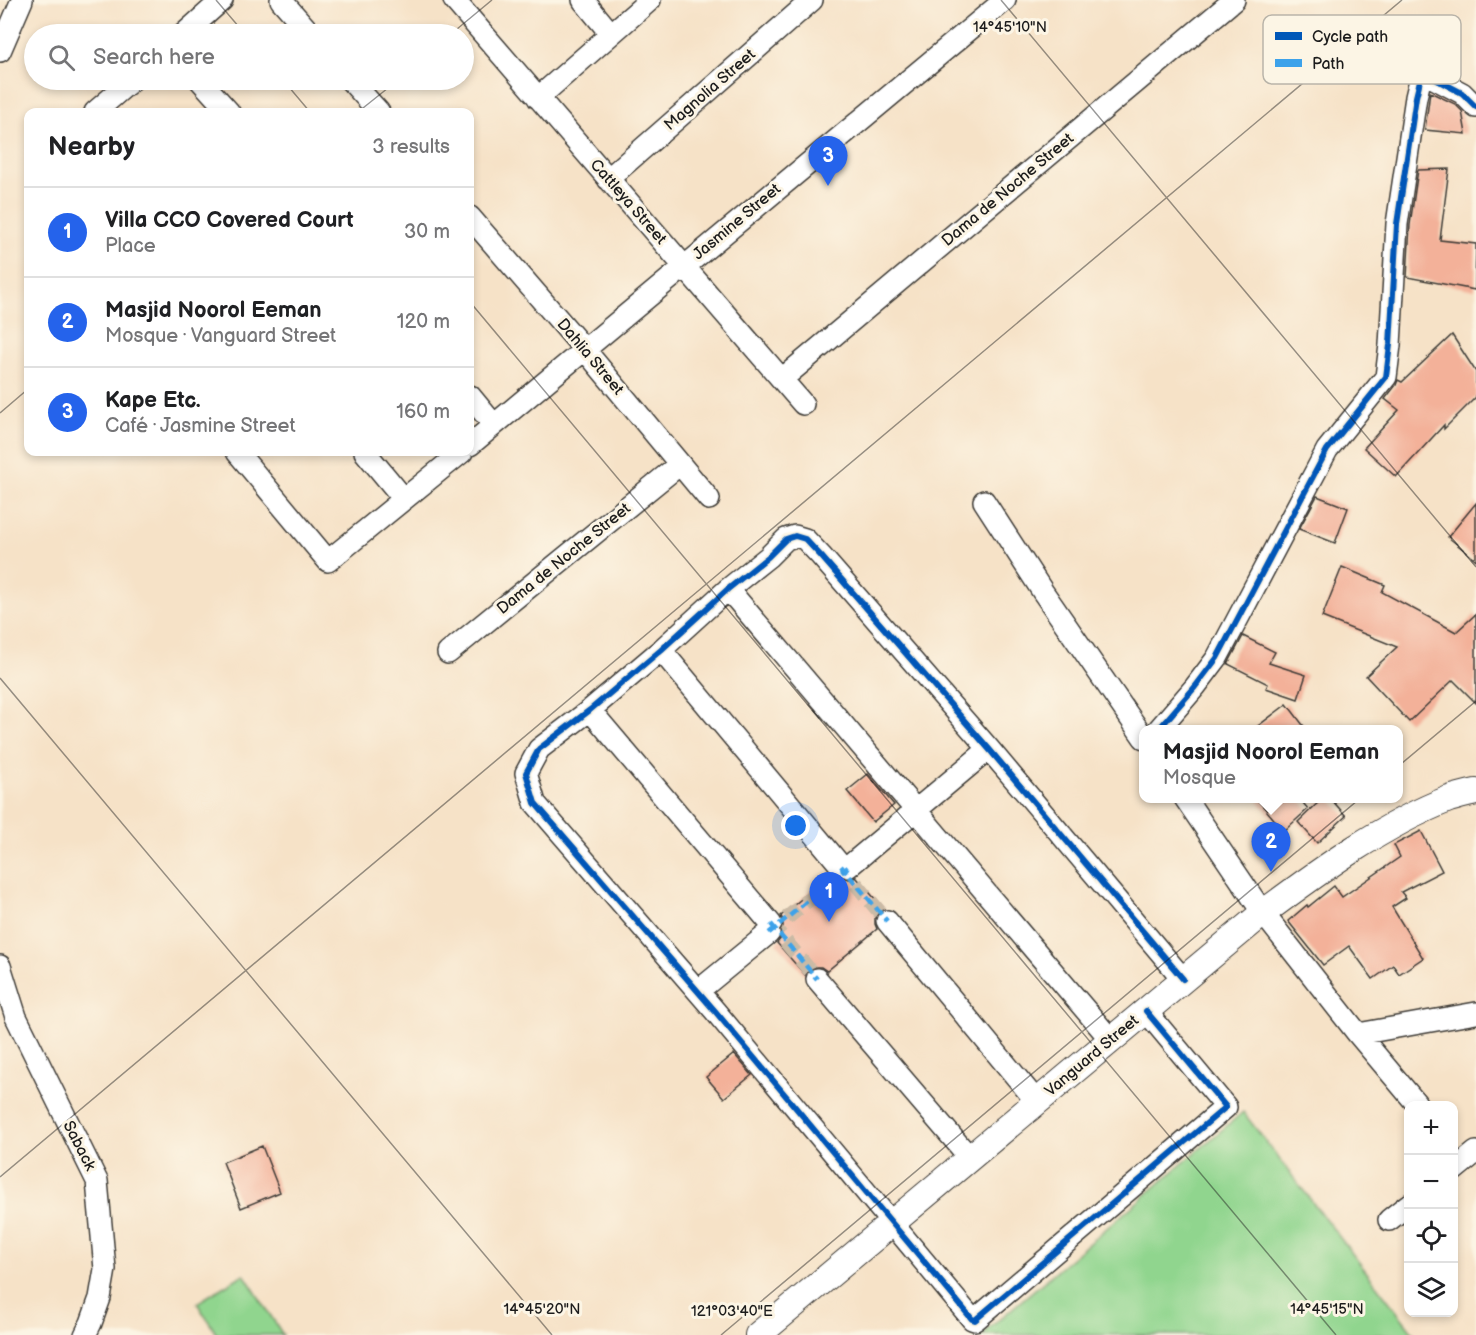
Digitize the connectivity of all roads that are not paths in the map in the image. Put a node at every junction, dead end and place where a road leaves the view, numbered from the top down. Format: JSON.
{"nodes":[{"id":1,"x":22,"y":0,"type":"edge"},
{"id":2,"x":222,"y":0,"type":"edge"},
{"id":3,"x":281,"y":0,"type":"edge"},
{"id":4,"x":454,"y":0,"type":"edge"},
{"id":5,"x":583,"y":0,"type":"edge"},
{"id":6,"x":650,"y":0,"type":"edge"},
{"id":7,"x":812,"y":0,"type":"edge"},
{"id":8,"x":1005,"y":0,"type":"edge"},
{"id":9,"x":1234,"y":0,"type":"edge"},
{"id":10,"x":195,"y":24,"type":"edge"},
{"id":11,"x":302,"y":24,"type":"edge"},
{"id":12,"x":611,"y":34,"type":"junction"},
{"id":13,"x":0,"y":51,"type":"edge"},
{"id":14,"x":1419,"y":84,"type":"edge"},
{"id":15,"x":1445,"y":84,"type":"edge"},
{"id":16,"x":120,"y":90,"type":"edge"},
{"id":17,"x":209,"y":90,"type":"edge"},
{"id":18,"x":359,"y":90,"type":"edge"},
{"id":19,"x":538,"y":98,"type":"junction"},
{"id":20,"x":1476,"y":107,"type":"edge"},
{"id":21,"x":100,"y":108,"type":"edge"},
{"id":22,"x":225,"y":108,"type":"edge"},
{"id":23,"x":375,"y":108,"type":"edge"},
{"id":24,"x":608,"y":179,"type":"junction"},
{"id":25,"x":474,"y":222,"type":"edge"},
{"id":26,"x":684,"y":266,"type":"junction"},
{"id":27,"x":585,"y":350,"type":"junction"},
{"id":28,"x":782,"y":379,"type":"junction"},
{"id":29,"x":474,"y":401,"type":"edge"},
{"id":30,"x":803,"y":404,"type":"dead end"},
{"id":31,"x":494,"y":425,"type":"junction"},
{"id":32,"x":474,"y":442,"type":"edge"},
{"id":33,"x":240,"y":456,"type":"edge"},
{"id":34,"x":368,"y":456,"type":"edge"},
{"id":35,"x":457,"y":456,"type":"edge"},
{"id":36,"x":681,"y":464,"type":"junction"},
{"id":37,"x":404,"y":499,"type":"junction"},
{"id":38,"x":708,"y":499,"type":"dead end"},
{"id":39,"x":984,"y":501,"type":"dead end"},
{"id":40,"x":728,"y":589,"type":"junction"},
{"id":41,"x":660,"y":650,"type":"junction"},
{"id":42,"x":448,"y":653,"type":"dead end"},
{"id":43,"x":590,"y":710,"type":"junction"},
{"id":44,"x":1162,"y":725,"type":"edge"},
{"id":45,"x":1139,"y":732,"type":"edge"},
{"id":46,"x":989,"y":749,"type":"junction"},
{"id":47,"x":1476,"y":792,"type":"edge"},
{"id":48,"x":1188,"y":803,"type":"edge"},
{"id":49,"x":916,"y":810,"type":"junction"},
{"id":50,"x":1263,"y":913,"type":"junction"},
{"id":51,"x":887,"y":921,"type":"tunnel mouth"},
{"id":52,"x":0,"y":966,"type":"edge"},
{"id":53,"x":817,"y":979,"type":"tunnel mouth"},
{"id":54,"x":1183,"y":980,"type":"junction"},
{"id":55,"x":698,"y":991,"type":"junction"},
{"id":56,"x":1146,"y":1011,"type":"junction"},
{"id":57,"x":1476,"y":1013,"type":"edge"},
{"id":58,"x":1358,"y":1034,"type":"junction"},
{"id":59,"x":1111,"y":1040,"type":"junction"},
{"id":60,"x":1414,"y":1101,"type":"edge"},
{"id":61,"x":1037,"y":1102,"type":"junction"},
{"id":62,"x":1476,"y":1152,"type":"edge"},
{"id":63,"x":970,"y":1158,"type":"junction"},
{"id":64,"x":1458,"y":1167,"type":"edge"},
{"id":65,"x":1404,"y":1208,"type":"edge"},
{"id":66,"x":1389,"y":1220,"type":"dead end"},
{"id":67,"x":892,"y":1224,"type":"junction"},
{"id":68,"x":85,"y":1335,"type":"edge"},
{"id":69,"x":758,"y":1335,"type":"edge"}],
"edges":[{"from":1,"to":13,"type":"street"},
{"from":2,"to":10,"type":"street"},
{"from":3,"to":11,"type":"street"},
{"from":4,"to":19,"type":"street","name":"Cattleya Street"},
{"from":5,"to":12,"type":"street"},
{"from":6,"to":12,"type":"street"},
{"from":7,"to":24,"type":"street","name":"Magnolia Street"},
{"from":8,"to":26,"type":"street","name":"Jasmine Street"},
{"from":9,"to":28,"type":"street","name":"Dama de Noche Street"},
{"from":12,"to":19,"type":"street"},
{"from":14,"to":44,"type":"street"},
{"from":15,"to":20,"type":"street"},
{"from":16,"to":21,"type":"street"},
{"from":17,"to":22,"type":"street"},
{"from":18,"to":23,"type":"street"},
{"from":19,"to":24,"type":"street","name":"Cattleya Street"},
{"from":24,"to":26,"type":"street","name":"Cattleya Street"},
{"from":25,"to":27,"type":"street","name":"Dahlia Street"},
{"from":26,"to":27,"type":"street","name":"Jasmine Street"},
{"from":26,"to":28,"type":"street","name":"Cattleya Street"},
{"from":27,"to":31,"type":"street","name":"Jasmine Street"},
{"from":27,"to":36,"type":"street","name":"Dahlia Street"},
{"from":28,"to":30,"type":"street","name":"Cattleya Street"},
{"from":29,"to":31,"type":"street"},
{"from":31,"to":32,"type":"street","name":"Jasmine Street"},
{"from":33,"to":37,"type":"street"},
{"from":34,"to":37,"type":"street"},
{"from":35,"to":37,"type":"street"},
{"from":36,"to":38,"type":"street","name":"Dahlia Street"},
{"from":36,"to":42,"type":"street","name":"Dama de Noche Street"},
{"from":39,"to":45,"type":"street"},
{"from":40,"to":41,"type":"street"},
{"from":40,"to":46,"type":"street"},
{"from":40,"to":49,"type":"street"},
{"from":41,"to":43,"type":"street"},
{"from":41,"to":49,"type":"street"},
{"from":43,"to":55,"type":"street"},
{"from":43,"to":55,"type":"street"},
{"from":46,"to":49,"type":"street"},
{"from":46,"to":54,"type":"street"},
{"from":47,"to":50,"type":"street","name":"Vanguard Street"},
{"from":48,"to":50,"type":"street"},
{"from":49,"to":59,"type":"street"},
{"from":50,"to":54,"type":"street","name":"Vanguard Street"},
{"from":50,"to":58,"type":"street"},
{"from":51,"to":61,"type":"street"},
{"from":52,"to":68,"type":"street","name":"Saback"},
{"from":53,"to":63,"type":"street"},
{"from":54,"to":56,"type":"street","name":"Vanguard Street"},
{"from":55,"to":67,"type":"street"},
{"from":56,"to":59,"type":"street","name":"Vanguard Street"},
{"from":56,"to":67,"type":"street"},
{"from":57,"to":58,"type":"street"},
{"from":58,"to":60,"type":"street"},
{"from":59,"to":61,"type":"street","name":"Vanguard Street"},
{"from":61,"to":63,"type":"street","name":"Vanguard Street"},
{"from":62,"to":64,"type":"street"},
{"from":63,"to":67,"type":"street","name":"Vanguard Street"},
{"from":65,"to":66,"type":"street"},
{"from":67,"to":69,"type":"street","name":"Vanguard Street"}]}
